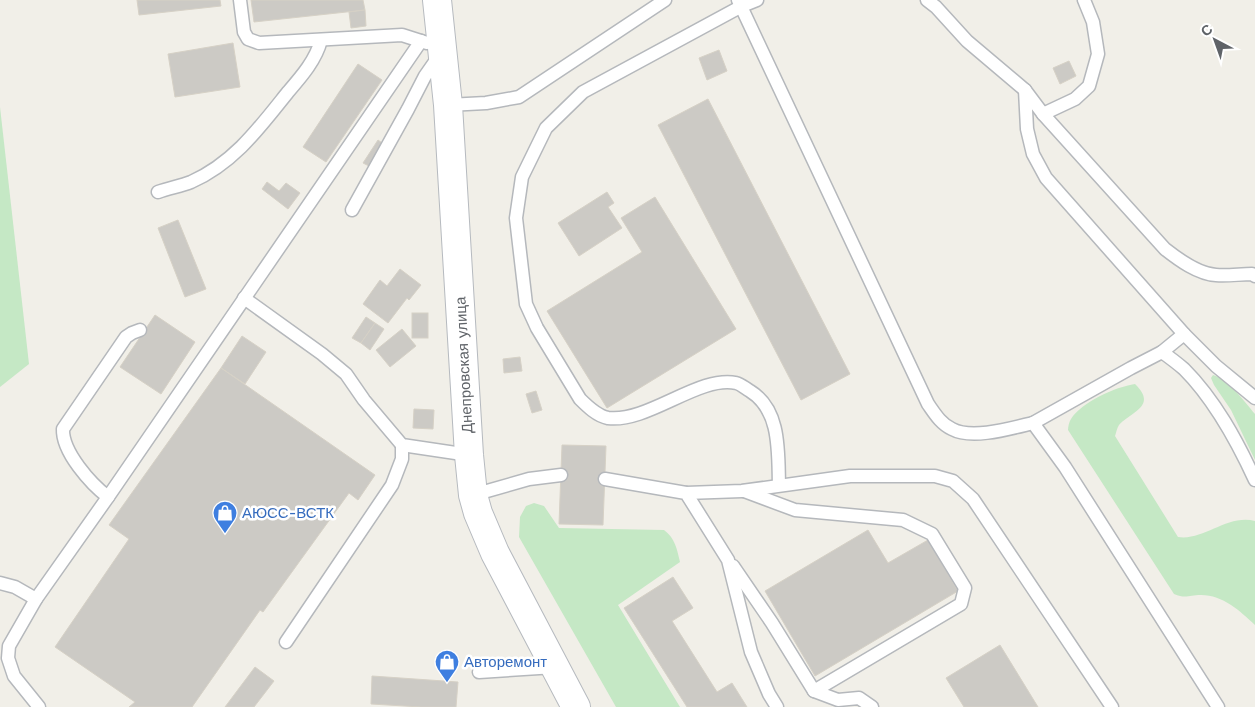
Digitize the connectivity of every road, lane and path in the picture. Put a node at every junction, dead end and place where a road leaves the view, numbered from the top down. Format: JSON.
{"nodes":[{"id":1,"x":240,"y":0,"type":"edge"},
{"id":2,"x":437,"y":0,"type":"edge"},
{"id":3,"x":665,"y":0,"type":"edge"},
{"id":4,"x":756,"y":0,"type":"edge"},
{"id":5,"x":927,"y":0,"type":"edge"},
{"id":6,"x":1084,"y":0,"type":"edge"},
{"id":7,"x":740,"y":3,"type":"edge"},
{"id":8,"x":321,"y":40,"type":"junction"},
{"id":9,"x":433,"y":45,"type":"junction"},
{"id":10,"x":1025,"y":90,"type":"junction"},
{"id":11,"x":448,"y":105,"type":"junction"},
{"id":12,"x":1043,"y":114,"type":"junction"},
{"id":13,"x":158,"y":192,"type":"dead end"},
{"id":14,"x":352,"y":210,"type":"dead end"},
{"id":15,"x":1255,"y":276,"type":"edge"},
{"id":16,"x":244,"y":298,"type":"junction"},
{"id":17,"x":140,"y":330,"type":"dead end"},
{"id":18,"x":1184,"y":334,"type":"junction"},
{"id":19,"x":1162,"y":352,"type":"junction"},
{"id":20,"x":1255,"y":398,"type":"edge"},
{"id":21,"x":1033,"y":423,"type":"junction"},
{"id":22,"x":402,"y":445,"type":"junction"},
{"id":23,"x":469,"y":455,"type":"junction"},
{"id":24,"x":560,"y":475,"type":"dead end"},
{"id":25,"x":605,"y":479,"type":"dead end"},
{"id":26,"x":1255,"y":480,"type":"edge"},
{"id":27,"x":779,"y":485,"type":"junction"},
{"id":28,"x":742,"y":491,"type":"junction"},
{"id":29,"x":686,"y":493,"type":"junction"},
{"id":30,"x":473,"y":495,"type":"junction"},
{"id":31,"x":108,"y":497,"type":"junction"},
{"id":32,"x":728,"y":560,"type":"junction"},
{"id":33,"x":0,"y":583,"type":"edge"},
{"id":34,"x":36,"y":599,"type":"junction"},
{"id":35,"x":286,"y":642,"type":"dead end"},
{"id":36,"x":555,"y":667,"type":"junction"},
{"id":37,"x":5,"y":668,"type":"edge"},
{"id":38,"x":479,"y":672,"type":"dead end"},
{"id":39,"x":814,"y":691,"type":"junction"},
{"id":40,"x":40,"y":707,"type":"edge"},
{"id":41,"x":576,"y":707,"type":"edge"},
{"id":42,"x":777,"y":707,"type":"edge"},
{"id":43,"x":872,"y":707,"type":"edge"},
{"id":44,"x":1112,"y":707,"type":"edge"},
{"id":45,"x":1218,"y":707,"type":"edge"}],
"edges":[{"from":1,"to":8,"type":"lane"},
{"from":2,"to":9,"type":"main road","name":"Днепровская улица"},
{"from":3,"to":11,"type":"lane"},
{"from":4,"to":7,"type":"lane"},
{"from":5,"to":10,"type":"lane"},
{"from":6,"to":12,"type":"lane"},
{"from":7,"to":21,"type":"lane"},
{"from":7,"to":27,"type":"lane"},
{"from":8,"to":9,"type":"lane"},
{"from":8,"to":13,"type":"lane"},
{"from":9,"to":11,"type":"main road","name":"Днепровская улица"},
{"from":9,"to":14,"type":"lane"},
{"from":9,"to":16,"type":"lane"},
{"from":10,"to":12,"type":"lane"},
{"from":10,"to":18,"type":"lane"},
{"from":11,"to":23,"type":"main road","name":"Днепровская улица"},
{"from":12,"to":15,"type":"lane"},
{"from":16,"to":22,"type":"lane"},
{"from":16,"to":31,"type":"lane"},
{"from":17,"to":31,"type":"lane"},
{"from":18,"to":19,"type":"lane"},
{"from":18,"to":20,"type":"lane"},
{"from":19,"to":21,"type":"lane"},
{"from":19,"to":26,"type":"lane"},
{"from":21,"to":45,"type":"lane"},
{"from":22,"to":23,"type":"lane"},
{"from":22,"to":35,"type":"lane"},
{"from":23,"to":30,"type":"main road","name":"Днепровская улица"},
{"from":24,"to":30,"type":"lane"},
{"from":25,"to":29,"type":"lane"},
{"from":27,"to":28,"type":"lane"},
{"from":27,"to":44,"type":"lane"},
{"from":28,"to":29,"type":"lane"},
{"from":28,"to":39,"type":"lane"},
{"from":29,"to":32,"type":"lane"},
{"from":30,"to":36,"type":"main road","name":"Днепровская улица"},
{"from":31,"to":34,"type":"lane"},
{"from":32,"to":39,"type":"lane"},
{"from":32,"to":42,"type":"lane"},
{"from":33,"to":34,"type":"lane"},
{"from":34,"to":37,"type":"lane"},
{"from":36,"to":38,"type":"lane"},
{"from":36,"to":41,"type":"main road","name":"Днепровская улица"},
{"from":37,"to":40,"type":"lane"},
{"from":39,"to":43,"type":"lane"}]}
